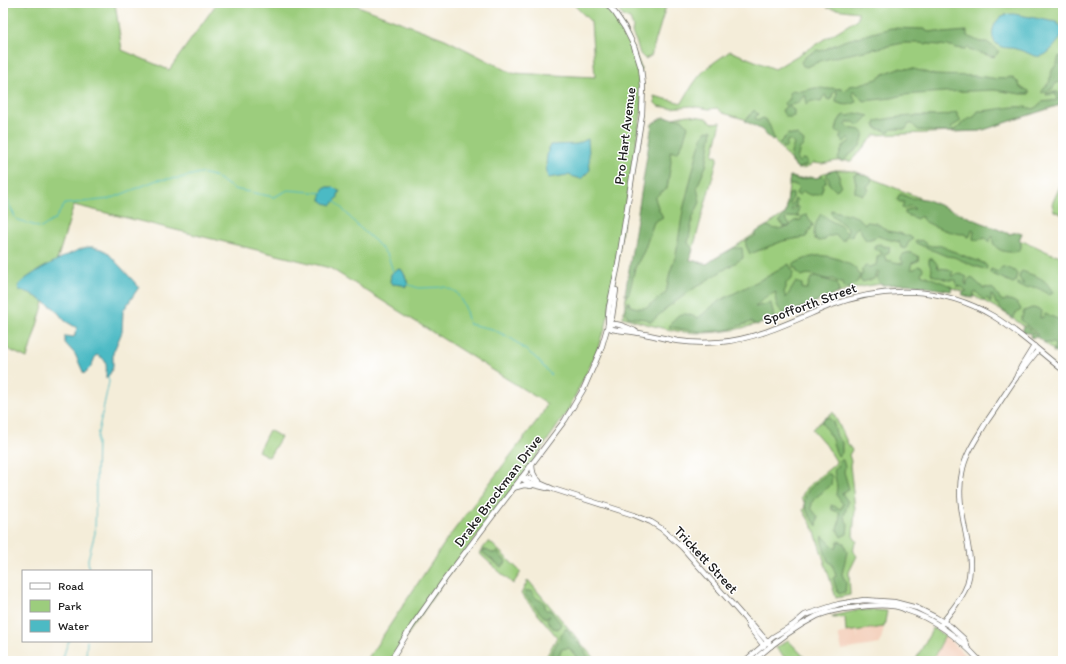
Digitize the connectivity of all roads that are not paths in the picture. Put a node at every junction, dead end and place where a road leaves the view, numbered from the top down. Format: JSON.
{"nodes":[{"id":1,"x":606,"y":3,"type":"edge"},
{"id":2,"x":608,"y":325,"type":"junction"},
{"id":3,"x":1034,"y":346,"type":"junction"},
{"id":4,"x":1038,"y":350,"type":"junction"},
{"id":5,"x":1063,"y":370,"type":"edge"},
{"id":6,"x":1016,"y":378,"type":"junction"},
{"id":7,"x":532,"y":463,"type":"junction"},
{"id":8,"x":521,"y":478,"type":"junction"},
{"id":9,"x":539,"y":484,"type":"junction"},
{"id":10,"x":513,"y":488,"type":"junction"},
{"id":11,"x":747,"y":621,"type":"junction"},
{"id":12,"x":944,"y":621,"type":"junction"},
{"id":13,"x":940,"y":626,"type":"junction"},
{"id":14,"x":768,"y":641,"type":"junction"},
{"id":15,"x":763,"y":645,"type":"junction"},
{"id":16,"x":771,"y":646,"type":"junction"},
{"id":17,"x":968,"y":648,"type":"junction"},
{"id":18,"x":766,"y":649,"type":"junction"},
{"id":19,"x":390,"y":661,"type":"edge"},
{"id":20,"x":744,"y":661,"type":"edge"},
{"id":21,"x":752,"y":661,"type":"edge"},
{"id":22,"x":980,"y":661,"type":"edge"}],
"edges":[{"from":1,"to":2,"type":"street","name":"Pro Hart Avenue"},
{"from":2,"to":3,"type":"street","name":"Spofforth Street"},
{"from":2,"to":7,"type":"street","name":"Drake Brockman Drive"},
{"from":3,"to":4,"type":"street","name":"Spofforth Street"},
{"from":3,"to":6,"type":"street"},
{"from":4,"to":5,"type":"street","name":"Spofforth Street"},
{"from":4,"to":6,"type":"street"},
{"from":6,"to":12,"type":"street"},
{"from":7,"to":8,"type":"street","name":"Drake Brockman Drive"},
{"from":7,"to":9,"type":"street"},
{"from":8,"to":9,"type":"street","name":"Trickett Street"},
{"from":8,"to":10,"type":"street","name":"Drake Brockman Drive"},
{"from":9,"to":10,"type":"street"},
{"from":9,"to":11,"type":"street","name":"Trickett Street"},
{"from":10,"to":19,"type":"street","name":"Drake Brockman Drive"},
{"from":11,"to":14,"type":"street","name":"Trickett Street"},
{"from":11,"to":15,"type":"street","name":"Trickett Street"},
{"from":12,"to":13,"type":"street"},
{"from":12,"to":14,"type":"street"},
{"from":12,"to":17,"type":"street"},
{"from":13,"to":16,"type":"street"},
{"from":13,"to":17,"type":"street"},
{"from":14,"to":15,"type":"street"},
{"from":14,"to":16,"type":"street","name":"Trickett Street"},
{"from":15,"to":18,"type":"street","name":"Trickett Street"},
{"from":15,"to":20,"type":"street"},
{"from":16,"to":18,"type":"street"},
{"from":17,"to":22,"type":"street"},
{"from":18,"to":21,"type":"street"}]}
